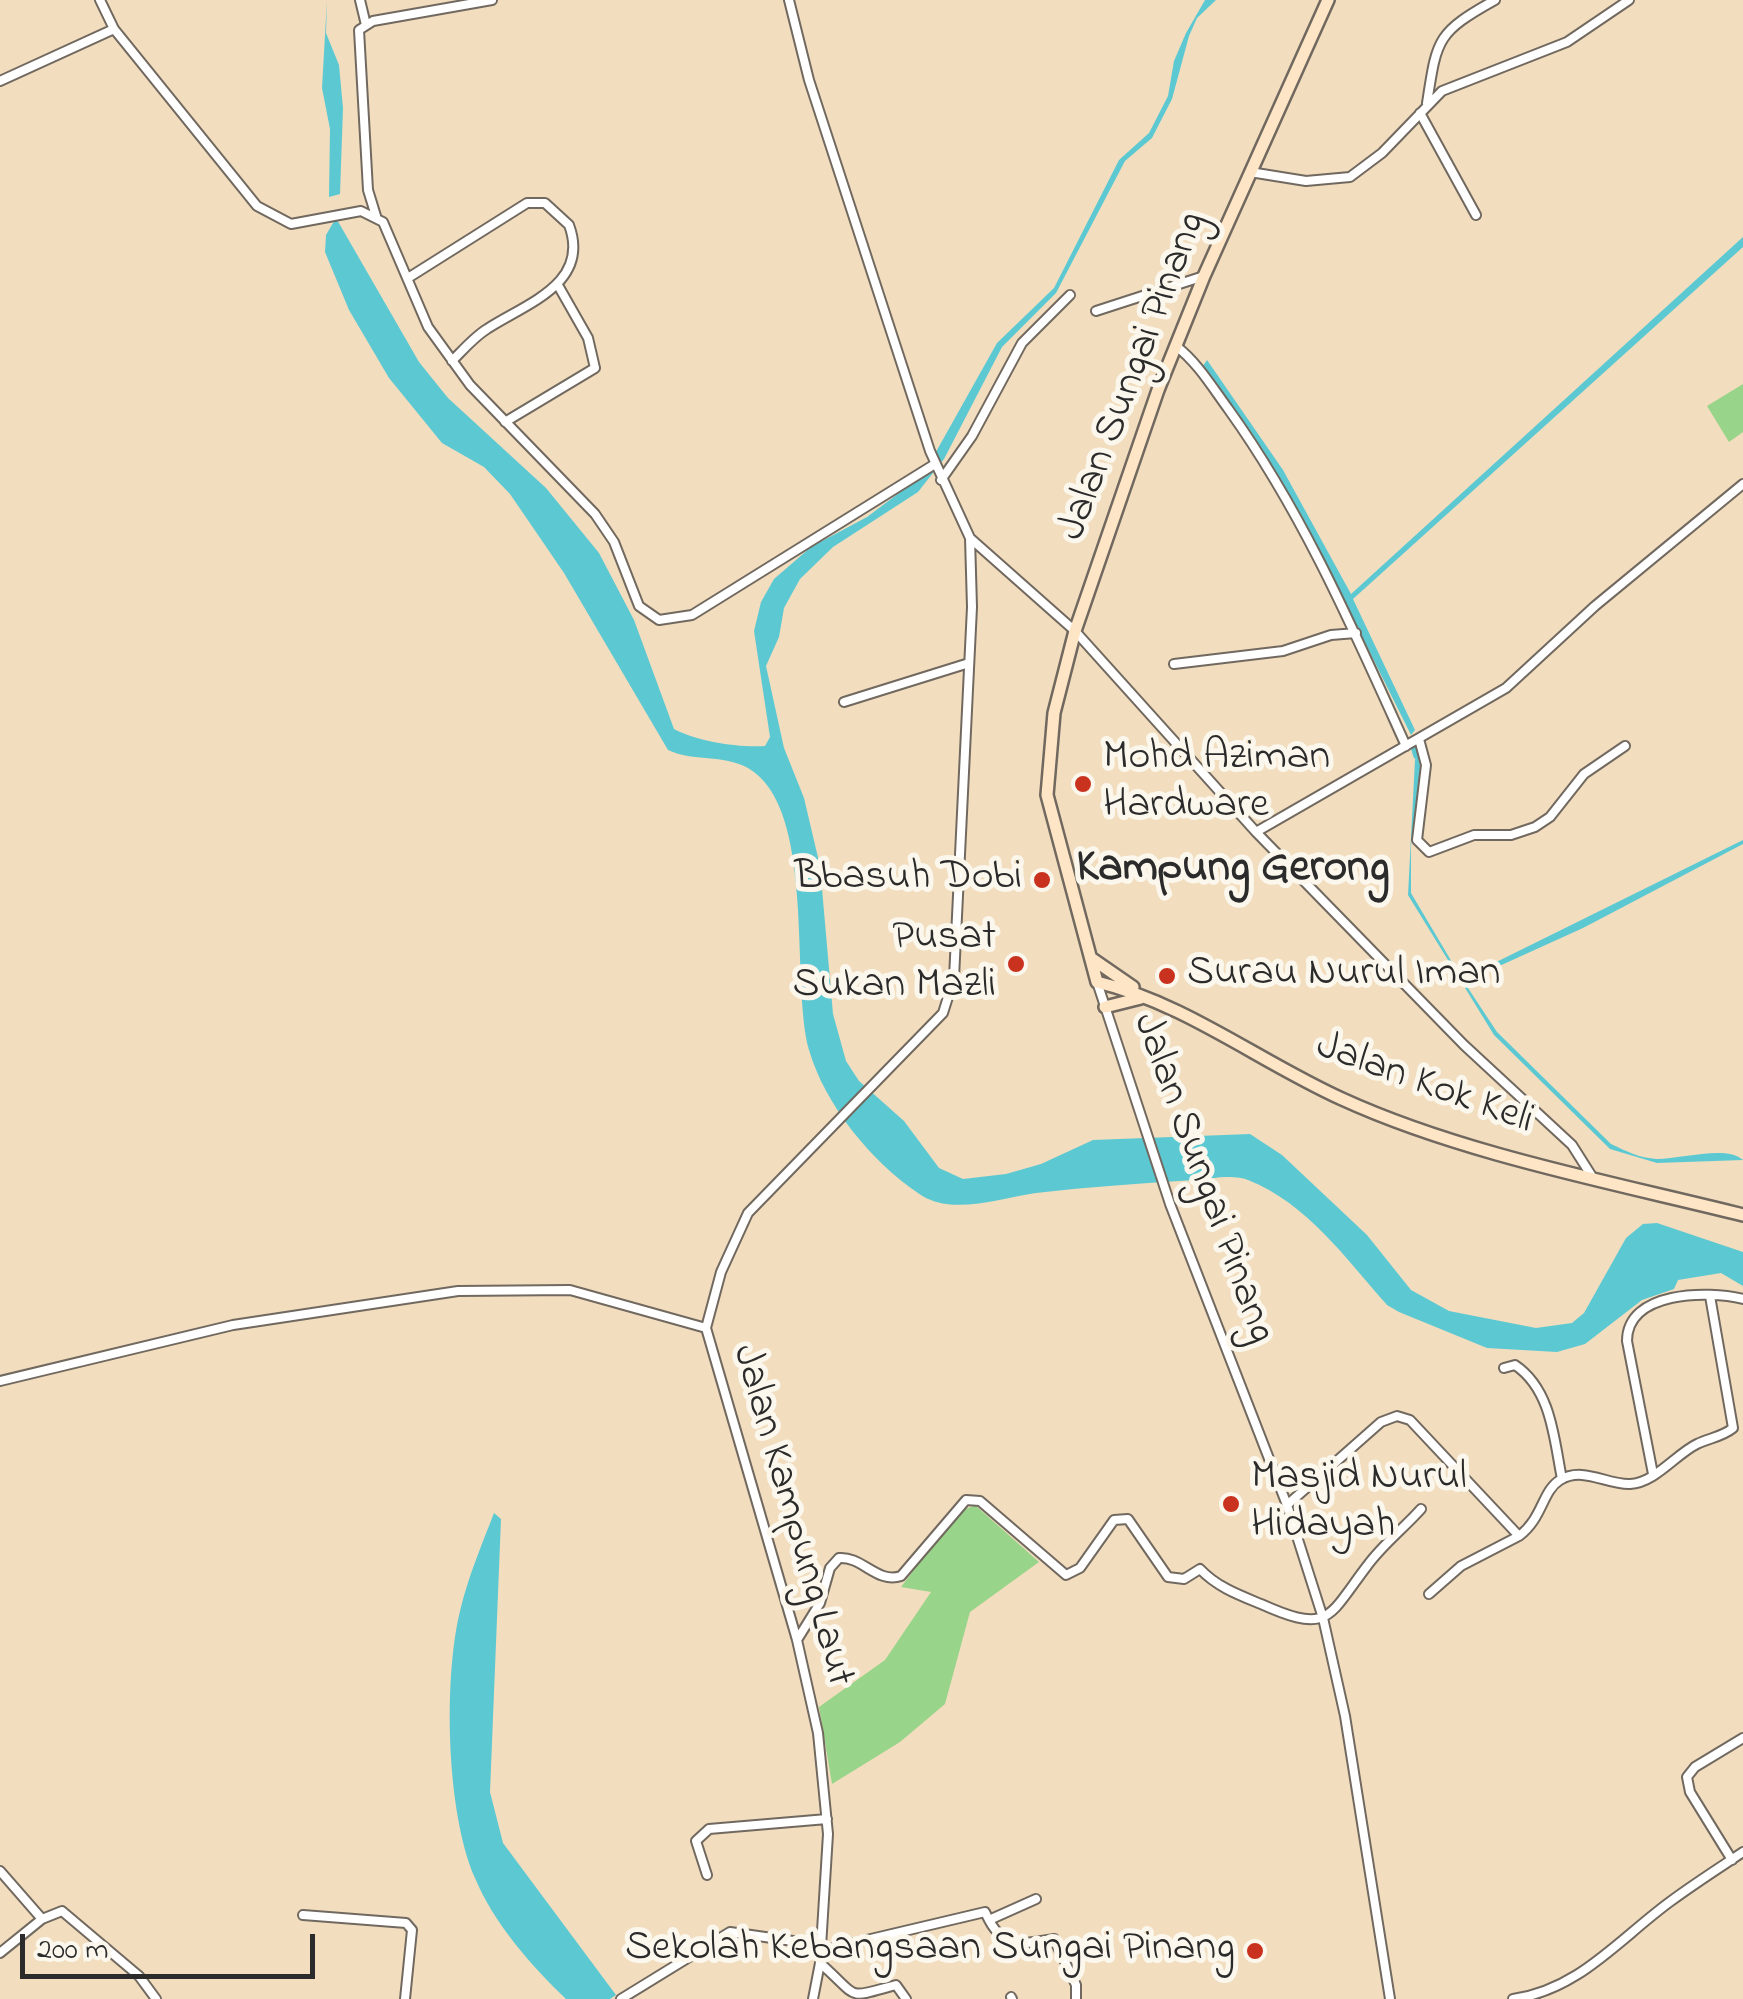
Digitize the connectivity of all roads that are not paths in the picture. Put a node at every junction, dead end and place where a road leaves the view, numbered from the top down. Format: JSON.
{"nodes":[{"id":1,"x":100,"y":0,"type":"edge"},
{"id":2,"x":360,"y":0,"type":"edge"},
{"id":3,"x":492,"y":0,"type":"edge"},
{"id":4,"x":789,"y":0,"type":"edge"},
{"id":5,"x":1328,"y":0,"type":"edge"},
{"id":6,"x":1495,"y":0,"type":"edge"},
{"id":7,"x":1629,"y":0,"type":"edge"},
{"id":8,"x":366,"y":25,"type":"junction"},
{"id":9,"x":114,"y":28,"type":"junction"},
{"id":10,"x":0,"y":81,"type":"edge"},
{"id":11,"x":1428,"y":103,"type":"junction"},
{"id":12,"x":1420,"y":113,"type":"junction"},
{"id":13,"x":1250,"y":172,"type":"junction"},
{"id":14,"x":1476,"y":215,"type":"dead end"},
{"id":15,"x":376,"y":216,"type":"junction"},
{"id":16,"x":1204,"y":276,"type":"junction"},
{"id":17,"x":408,"y":278,"type":"junction"},
{"id":18,"x":558,"y":287,"type":"junction"},
{"id":19,"x":1070,"y":295,"type":"dead end"},
{"id":20,"x":1096,"y":310,"type":"dead end"},
{"id":21,"x":1176,"y":346,"type":"junction"},
{"id":22,"x":452,"y":361,"type":"junction"},
{"id":23,"x":506,"y":422,"type":"junction"},
{"id":24,"x":935,"y":465,"type":"junction"},
{"id":25,"x":940,"y":478,"type":"junction"},
{"id":26,"x":1743,"y":484,"type":"edge"},
{"id":27,"x":970,"y":538,"type":"junction"},
{"id":28,"x":1075,"y":631,"type":"junction"},
{"id":29,"x":1356,"y":633,"type":"junction"},
{"id":30,"x":969,"y":663,"type":"junction"},
{"id":31,"x":1174,"y":664,"type":"dead end"},
{"id":32,"x":844,"y":702,"type":"dead end"},
{"id":33,"x":1419,"y":740,"type":"junction"},
{"id":34,"x":1406,"y":746,"type":"junction"},
{"id":35,"x":1624,"y":746,"type":"dead end"},
{"id":36,"x":1256,"y":832,"type":"junction"},
{"id":37,"x":1091,"y":958,"type":"junction"},
{"id":38,"x":1097,"y":982,"type":"junction"},
{"id":39,"x":1146,"y":996,"type":"junction"},
{"id":40,"x":1104,"y":1007,"type":"junction"},
{"id":41,"x":1591,"y":1175,"type":"junction"},
{"id":42,"x":1743,"y":1216,"type":"edge"},
{"id":43,"x":1710,"y":1296,"type":"junction"},
{"id":44,"x":1743,"y":1299,"type":"edge"},
{"id":45,"x":706,"y":1328,"type":"junction"},
{"id":46,"x":1504,"y":1368,"type":"dead end"},
{"id":47,"x":0,"y":1381,"type":"edge"},
{"id":48,"x":1652,"y":1474,"type":"junction"},
{"id":49,"x":1562,"y":1480,"type":"junction"},
{"id":50,"x":1287,"y":1505,"type":"junction"},
{"id":51,"x":1422,"y":1509,"type":"dead end"},
{"id":52,"x":1519,"y":1536,"type":"junction"},
{"id":53,"x":1428,"y":1594,"type":"dead end"},
{"id":54,"x":1322,"y":1618,"type":"junction"},
{"id":55,"x":797,"y":1640,"type":"junction"},
{"id":56,"x":1743,"y":1738,"type":"edge"},
{"id":57,"x":827,"y":1820,"type":"junction"},
{"id":58,"x":1743,"y":1852,"type":"edge"},
{"id":59,"x":1732,"y":1860,"type":"junction"},
{"id":60,"x":0,"y":1871,"type":"edge"},
{"id":61,"x":706,"y":1876,"type":"dead end"},
{"id":62,"x":1036,"y":1899,"type":"dead end"},
{"id":63,"x":303,"y":1915,"type":"dead end"},
{"id":64,"x":42,"y":1919,"type":"junction"},
{"id":65,"x":989,"y":1920,"type":"junction"},
{"id":66,"x":821,"y":1948,"type":"junction"},
{"id":67,"x":0,"y":1954,"type":"edge"},
{"id":68,"x":820,"y":1963,"type":"junction"},
{"id":69,"x":156,"y":1999,"type":"edge"},
{"id":70,"x":406,"y":1999,"type":"edge"},
{"id":71,"x":621,"y":1999,"type":"edge"},
{"id":72,"x":813,"y":1999,"type":"edge"},
{"id":73,"x":906,"y":1999,"type":"edge"},
{"id":74,"x":1076,"y":1999,"type":"edge"},
{"id":75,"x":1390,"y":1999,"type":"edge"},
{"id":76,"x":1513,"y":1999,"type":"edge"}],
"edges":[{"from":1,"to":9,"type":"street"},
{"from":2,"to":8,"type":"street"},
{"from":3,"to":8,"type":"street"},
{"from":4,"to":24,"type":"street"},
{"from":5,"to":13,"type":"street","name":"Jalan Sungai Pinang"},
{"from":6,"to":11,"type":"street"},
{"from":7,"to":11,"type":"street"},
{"from":8,"to":15,"type":"street"},
{"from":9,"to":10,"type":"street"},
{"from":9,"to":15,"type":"street"},
{"from":11,"to":12,"type":"street"},
{"from":12,"to":13,"type":"street"},
{"from":12,"to":14,"type":"street"},
{"from":13,"to":16,"type":"street","name":"Jalan Sungai Pinang"},
{"from":15,"to":17,"type":"street"},
{"from":16,"to":20,"type":"street"},
{"from":16,"to":21,"type":"street","name":"Jalan Sungai Pinang"},
{"from":17,"to":18,"type":"street"},
{"from":17,"to":22,"type":"street"},
{"from":18,"to":22,"type":"street"},
{"from":18,"to":23,"type":"street"},
{"from":19,"to":25,"type":"street"},
{"from":21,"to":28,"type":"street","name":"Jalan Sungai Pinang"},
{"from":21,"to":29,"type":"street"},
{"from":22,"to":23,"type":"street"},
{"from":23,"to":24,"type":"street"},
{"from":24,"to":25,"type":"street"},
{"from":25,"to":27,"type":"street"},
{"from":26,"to":33,"type":"street"},
{"from":27,"to":28,"type":"street"},
{"from":27,"to":30,"type":"street","name":"Jalan Kampung Laut"},
{"from":28,"to":36,"type":"street"},
{"from":28,"to":37,"type":"street","name":"Jalan Sungai Pinang"},
{"from":29,"to":31,"type":"street"},
{"from":29,"to":34,"type":"street"},
{"from":30,"to":32,"type":"street"},
{"from":30,"to":45,"type":"street","name":"Jalan Kampung Laut"},
{"from":33,"to":34,"type":"street"},
{"from":33,"to":35,"type":"street"},
{"from":34,"to":36,"type":"street"},
{"from":36,"to":41,"type":"street"},
{"from":37,"to":38,"type":"street","name":"Jalan Sungai Pinang"},
{"from":37,"to":39,"type":"street"},
{"from":38,"to":39,"type":"street","name":"Jalan Kok Keli"},
{"from":38,"to":40,"type":"street","name":"Jalan Sungai Pinang"},
{"from":39,"to":40,"type":"street"},
{"from":39,"to":41,"type":"street","name":"Jalan Kok Keli"},
{"from":40,"to":50,"type":"street","name":"Jalan Sungai Pinang"},
{"from":41,"to":42,"type":"street","name":"Jalan Kok Keli"},
{"from":43,"to":44,"type":"street"},
{"from":43,"to":48,"type":"street"},
{"from":43,"to":48,"type":"street"},
{"from":45,"to":47,"type":"street"},
{"from":45,"to":55,"type":"street","name":"Jalan Kampung Laut"},
{"from":46,"to":49,"type":"street"},
{"from":48,"to":49,"type":"street"},
{"from":49,"to":52,"type":"street"},
{"from":50,"to":52,"type":"street"},
{"from":50,"to":54,"type":"street","name":"Jalan Sungai Pinang"},
{"from":51,"to":54,"type":"street"},
{"from":52,"to":53,"type":"street"},
{"from":54,"to":55,"type":"street"},
{"from":54,"to":75,"type":"street","name":"Jalan Sungai Pinang"},
{"from":55,"to":57,"type":"street","name":"Jalan Kampung Laut"},
{"from":56,"to":59,"type":"street"},
{"from":57,"to":61,"type":"street"},
{"from":57,"to":66,"type":"street","name":"Jalan Kampung Laut"},
{"from":58,"to":59,"type":"street"},
{"from":59,"to":76,"type":"street"},
{"from":60,"to":64,"type":"street"},
{"from":62,"to":65,"type":"street"},
{"from":63,"to":70,"type":"street"},
{"from":64,"to":67,"type":"street"},
{"from":64,"to":69,"type":"street"},
{"from":65,"to":66,"type":"street"},
{"from":65,"to":74,"type":"street"},
{"from":66,"to":68,"type":"street","name":"Jalan Kampung Laut"},
{"from":66,"to":71,"type":"street"},
{"from":68,"to":72,"type":"street","name":"Jalan Kampung Laut"},
{"from":68,"to":73,"type":"street"}]}
